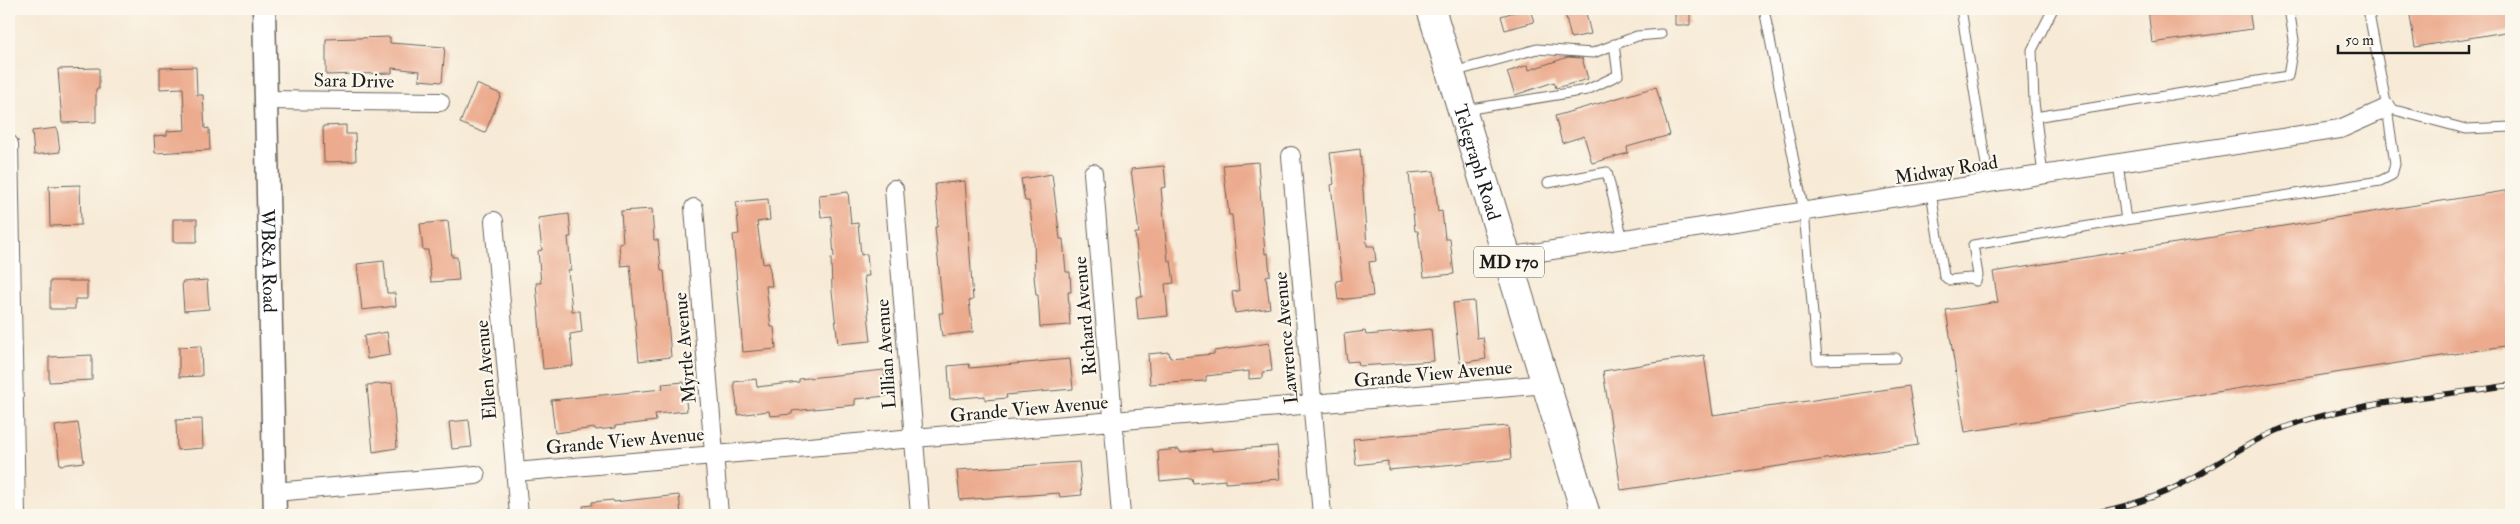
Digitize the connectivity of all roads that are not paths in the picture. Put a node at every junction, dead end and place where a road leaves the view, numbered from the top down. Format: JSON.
{"nodes":[{"id":1,"x":264,"y":9,"type":"edge"},
{"id":2,"x":1431,"y":9,"type":"edge"},
{"id":3,"x":1764,"y":9,"type":"edge"},
{"id":4,"x":1961,"y":9,"type":"edge"},
{"id":5,"x":2053,"y":9,"type":"edge"},
{"id":6,"x":2289,"y":9,"type":"edge"},
{"id":7,"x":2368,"y":9,"type":"edge"},
{"id":8,"x":1662,"y":34,"type":"dead end"},
{"id":9,"x":1614,"y":44,"type":"junction"},
{"id":10,"x":1450,"y":72,"type":"junction"},
{"id":11,"x":266,"y":100,"type":"junction"},
{"id":12,"x":440,"y":102,"type":"dead end"},
{"id":13,"x":2387,"y":108,"type":"junction"},
{"id":14,"x":1462,"y":111,"type":"junction"},
{"id":15,"x":2035,"y":117,"type":"junction"},
{"id":16,"x":2511,"y":127,"type":"edge"},
{"id":17,"x":9,"y":144,"type":"edge"},
{"id":18,"x":1291,"y":156,"type":"dead end"},
{"id":19,"x":2118,"y":164,"type":"junction"},
{"id":20,"x":1093,"y":173,"type":"dead end"},
{"id":21,"x":2043,"y":175,"type":"junction"},
{"id":22,"x":1548,"y":183,"type":"dead end"},
{"id":23,"x":1989,"y":183,"type":"junction"},
{"id":24,"x":894,"y":189,"type":"dead end"},
{"id":25,"x":1931,"y":192,"type":"junction"},
{"id":26,"x":694,"y":208,"type":"dead end"},
{"id":27,"x":1804,"y":212,"type":"junction"},
{"id":28,"x":2126,"y":220,"type":"junction"},
{"id":29,"x":494,"y":221,"type":"dead end"},
{"id":30,"x":1623,"y":240,"type":"junction"},
{"id":31,"x":1507,"y":257,"type":"junction"},
{"id":32,"x":1896,"y":358,"type":"dead end"},
{"id":33,"x":1547,"y":384,"type":"junction"},
{"id":34,"x":1312,"y":405,"type":"junction"},
{"id":35,"x":1113,"y":422,"type":"junction"},
{"id":36,"x":913,"y":439,"type":"junction"},
{"id":37,"x":714,"y":453,"type":"junction"},
{"id":38,"x":515,"y":472,"type":"junction"},
{"id":39,"x":476,"y":475,"type":"dead end"},
{"id":40,"x":274,"y":492,"type":"junction"},
{"id":41,"x":16,"y":515,"type":"edge"},
{"id":42,"x":275,"y":515,"type":"edge"},
{"id":43,"x":519,"y":515,"type":"edge"},
{"id":44,"x":719,"y":515,"type":"edge"},
{"id":45,"x":920,"y":515,"type":"edge"},
{"id":46,"x":1121,"y":515,"type":"edge"},
{"id":47,"x":1322,"y":515,"type":"edge"},
{"id":48,"x":1586,"y":515,"type":"edge"}],
"edges":[{"from":1,"to":11,"type":"street","name":"WB&A Road"},
{"from":2,"to":10,"type":"main road","name":"Telegraph Road","number":"MD 170"},
{"from":3,"to":27,"type":"lane"},
{"from":4,"to":23,"type":"lane"},
{"from":5,"to":15,"type":"lane"},
{"from":6,"to":15,"type":"lane"},
{"from":7,"to":13,"type":"lane"},
{"from":8,"to":9,"type":"lane"},
{"from":9,"to":10,"type":"lane"},
{"from":9,"to":14,"type":"lane"},
{"from":10,"to":14,"type":"main road","name":"Telegraph Road","number":"MD 170"},
{"from":11,"to":12,"type":"street","name":"Sara Drive"},
{"from":11,"to":40,"type":"street","name":"WB&A Road"},
{"from":13,"to":16,"type":"lane"},
{"from":13,"to":19,"type":"street","name":"Midway Road"},
{"from":13,"to":28,"type":"lane"},
{"from":14,"to":31,"type":"main road","name":"Telegraph Road","number":"MD 170"},
{"from":15,"to":21,"type":"lane"},
{"from":17,"to":41,"type":"street"},
{"from":18,"to":34,"type":"street","name":"Lawrence Avenue"},
{"from":19,"to":21,"type":"street","name":"Midway Road"},
{"from":19,"to":28,"type":"lane"},
{"from":20,"to":35,"type":"street","name":"Richard Avenue"},
{"from":21,"to":23,"type":"street","name":"Midway Road"},
{"from":22,"to":30,"type":"lane"},
{"from":23,"to":25,"type":"street","name":"Midway Road"},
{"from":24,"to":36,"type":"street","name":"Lillian Avenue"},
{"from":25,"to":27,"type":"street","name":"Midway Road"},
{"from":25,"to":28,"type":"lane"},
{"from":26,"to":37,"type":"street","name":"Myrtle Avenue"},
{"from":27,"to":30,"type":"street","name":"Midway Road"},
{"from":27,"to":32,"type":"lane"},
{"from":29,"to":38,"type":"street","name":"Ellen Avenue"},
{"from":30,"to":31,"type":"street","name":"Midway Road"},
{"from":31,"to":33,"type":"main road","name":"Telegraph Road","number":"MD 170"},
{"from":33,"to":34,"type":"street","name":"Grande View Avenue"},
{"from":33,"to":48,"type":"main road","name":"Telegraph Road","number":"MD 170"},
{"from":34,"to":35,"type":"street","name":"Grande View Avenue"},
{"from":34,"to":47,"type":"street","name":"Lawrence Avenue"},
{"from":35,"to":36,"type":"street","name":"Grande View Avenue"},
{"from":35,"to":46,"type":"street","name":"Richard Avenue"},
{"from":36,"to":37,"type":"street","name":"Grande View Avenue"},
{"from":36,"to":45,"type":"street","name":"Lillian Avenue"},
{"from":37,"to":38,"type":"street","name":"Grande View Avenue"},
{"from":37,"to":44,"type":"street","name":"Myrtle Avenue"},
{"from":38,"to":43,"type":"street","name":"Ellen Avenue"},
{"from":39,"to":40,"type":"street"},
{"from":40,"to":42,"type":"street","name":"WB&A Road"}]}
